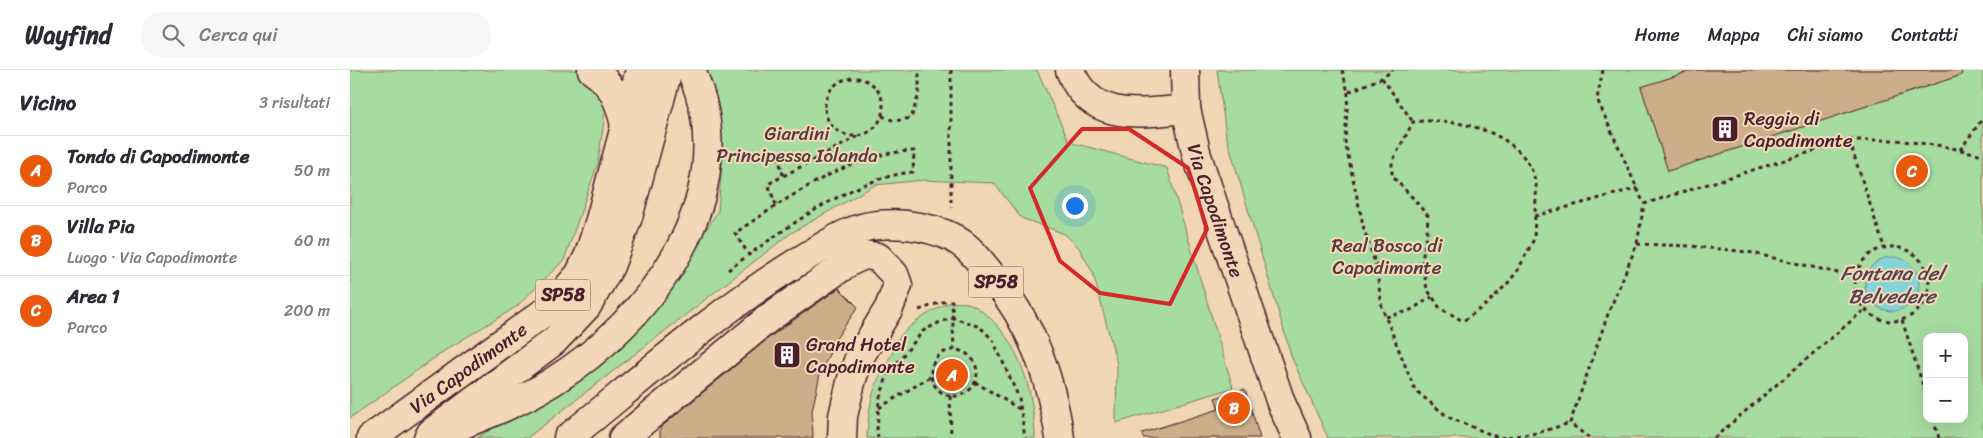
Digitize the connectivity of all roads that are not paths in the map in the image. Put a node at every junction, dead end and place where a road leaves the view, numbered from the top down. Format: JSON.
{"nodes":[{"id":1,"x":592,"y":70,"type":"edge"},
{"id":2,"x":640,"y":70,"type":"edge"},
{"id":3,"x":1070,"y":70,"type":"edge"},
{"id":4,"x":1178,"y":70,"type":"edge"},
{"id":5,"x":681,"y":72,"type":"edge"},
{"id":6,"x":1186,"y":109,"type":"junction"},
{"id":7,"x":625,"y":126,"type":"junction"},
{"id":8,"x":371,"y":438,"type":"edge"},
{"id":9,"x":424,"y":438,"type":"edge"},
{"id":10,"x":428,"y":438,"type":"edge"},
{"id":11,"x":568,"y":438,"type":"edge"},
{"id":12,"x":623,"y":438,"type":"edge"},
{"id":13,"x":842,"y":438,"type":"edge"},
{"id":14,"x":1060,"y":438,"type":"edge"},
{"id":15,"x":1297,"y":438,"type":"edge"}],
"edges":[{"from":1,"to":7,"type":"main road"},
{"from":2,"to":7,"type":"main road","name":"Via Capodimonte","number":"SP58"},
{"from":3,"to":6,"type":"main road"},
{"from":4,"to":6,"type":"main road","name":"Via Capodimonte"},
{"from":5,"to":9,"type":"main road","name":"Via Capodimonte","number":"SP58"},
{"from":5,"to":10,"type":"main road"},
{"from":6,"to":15,"type":"main road","name":"Via Capodimonte"},
{"from":7,"to":8,"type":"main road","name":"Via Capodimonte","number":"SP58"},
{"from":11,"to":14,"type":"main road","number":"SP58"},
{"from":12,"to":13,"type":"main road"}]}
